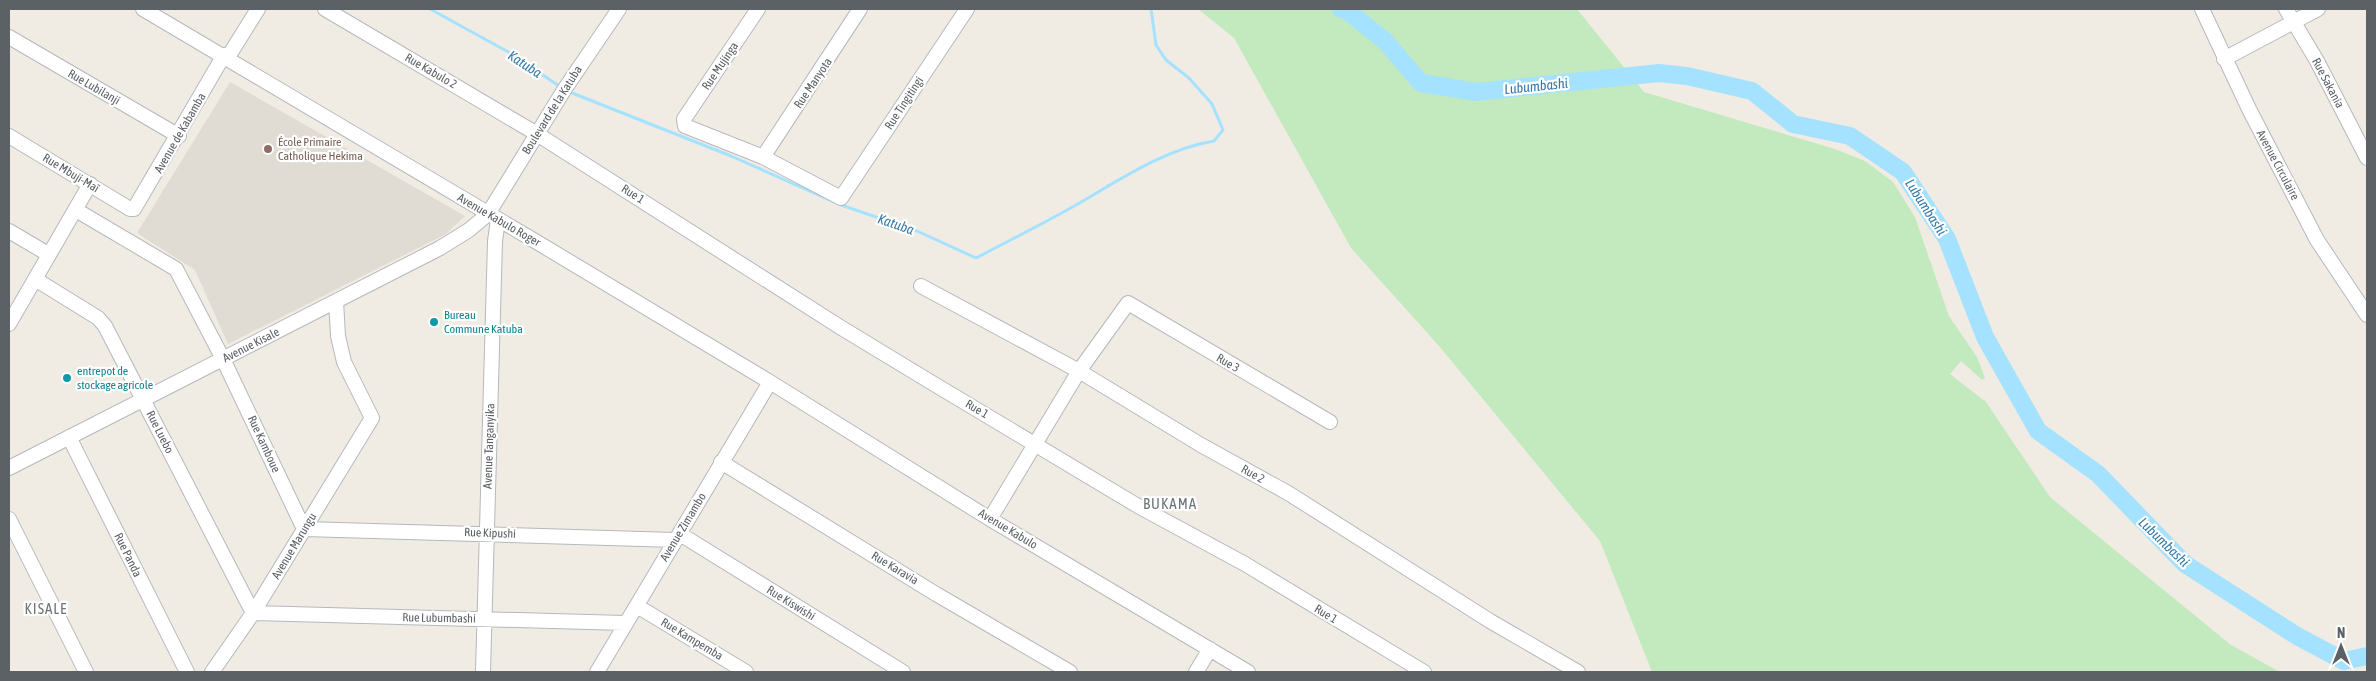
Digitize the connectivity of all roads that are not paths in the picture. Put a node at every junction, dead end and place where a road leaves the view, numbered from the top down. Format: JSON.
{"nodes":[{"id":1,"x":143,"y":9,"type":"edge"},
{"id":2,"x":258,"y":9,"type":"edge"},
{"id":3,"x":325,"y":9,"type":"edge"},
{"id":4,"x":619,"y":9,"type":"edge"},
{"id":5,"x":758,"y":9,"type":"edge"},
{"id":6,"x":860,"y":9,"type":"edge"},
{"id":7,"x":968,"y":9,"type":"edge"},
{"id":8,"x":2202,"y":9,"type":"edge"},
{"id":9,"x":2286,"y":9,"type":"edge"},
{"id":10,"x":2318,"y":9,"type":"edge"},
{"id":11,"x":2293,"y":22,"type":"junction"},
{"id":12,"x":9,"y":37,"type":"edge"},
{"id":13,"x":226,"y":56,"type":"junction"},
{"id":14,"x":2224,"y":59,"type":"junction"},
{"id":15,"x":537,"y":134,"type":"junction"},
{"id":16,"x":9,"y":136,"type":"edge"},
{"id":17,"x":179,"y":136,"type":"junction"},
{"id":18,"x":764,"y":157,"type":"junction"},
{"id":19,"x":2367,"y":158,"type":"edge"},
{"id":20,"x":90,"y":184,"type":"junction"},
{"id":21,"x":134,"y":209,"type":"joint"},
{"id":22,"x":76,"y":210,"type":"junction"},
{"id":23,"x":493,"y":217,"type":"junction"},
{"id":24,"x":9,"y":231,"type":"edge"},
{"id":25,"x":48,"y":254,"type":"junction"},
{"id":26,"x":35,"y":280,"type":"junction"},
{"id":27,"x":921,"y":286,"type":"dead end"},
{"id":28,"x":336,"y":301,"type":"junction"},
{"id":29,"x":2367,"y":315,"type":"edge"},
{"id":30,"x":9,"y":324,"type":"edge"},
{"id":31,"x":223,"y":359,"type":"junction"},
{"id":32,"x":1079,"y":371,"type":"junction"},
{"id":33,"x":770,"y":382,"type":"junction"},
{"id":34,"x":144,"y":400,"type":"junction"},
{"id":35,"x":1330,"y":422,"type":"dead end"},
{"id":36,"x":69,"y":437,"type":"junction"},
{"id":37,"x":1036,"y":443,"type":"junction"},
{"id":38,"x":722,"y":462,"type":"junction"},
{"id":39,"x":9,"y":468,"type":"edge"},
{"id":40,"x":9,"y":519,"type":"edge"},
{"id":41,"x":990,"y":519,"type":"junction"},
{"id":42,"x":304,"y":529,"type":"junction"},
{"id":43,"x":487,"y":533,"type":"junction"},
{"id":44,"x":677,"y":537,"type":"junction"},
{"id":45,"x":637,"y":606,"type":"junction"},
{"id":46,"x":253,"y":613,"type":"junction"},
{"id":47,"x":484,"y":619,"type":"junction"},
{"id":48,"x":625,"y":622,"type":"junction"},
{"id":49,"x":1210,"y":649,"type":"junction"},
{"id":50,"x":86,"y":672,"type":"edge"},
{"id":51,"x":187,"y":672,"type":"edge"},
{"id":52,"x":212,"y":672,"type":"edge"},
{"id":53,"x":482,"y":672,"type":"edge"},
{"id":54,"x":597,"y":672,"type":"edge"},
{"id":55,"x":746,"y":672,"type":"edge"},
{"id":56,"x":903,"y":672,"type":"edge"},
{"id":57,"x":1070,"y":672,"type":"edge"},
{"id":58,"x":1196,"y":672,"type":"edge"},
{"id":59,"x":1248,"y":672,"type":"edge"},
{"id":60,"x":1424,"y":672,"type":"edge"},
{"id":61,"x":1578,"y":672,"type":"edge"}],
"edges":[{"from":1,"to":13,"type":"street"},
{"from":2,"to":13,"type":"street","name":"Avenue de Kabamba"},
{"from":3,"to":15,"type":"street","name":"Rue Kabulo 2"},
{"from":4,"to":15,"type":"street","name":"Boulevard de la Katuba"},
{"from":5,"to":18,"type":"street","name":"Rue Mujinga"},
{"from":6,"to":18,"type":"street","name":"Rue Manyota"},
{"from":7,"to":18,"type":"street","name":"Rue Tingitingi"},
{"from":8,"to":14,"type":"street","name":"Avenue Circulaire"},
{"from":9,"to":11,"type":"street","name":"Rue Sakania"},
{"from":10,"to":11,"type":"street"},
{"from":11,"to":14,"type":"street"},
{"from":11,"to":19,"type":"street","name":"Rue Sakania"},
{"from":12,"to":17,"type":"street","name":"Rue Lubilanji"},
{"from":13,"to":17,"type":"street","name":"Avenue de Kabamba"},
{"from":13,"to":23,"type":"street","name":"Avenue Kabulo Roger"},
{"from":14,"to":29,"type":"street","name":"Avenue Circulaire"},
{"from":15,"to":23,"type":"street","name":"Boulevard de la Katuba"},
{"from":15,"to":37,"type":"street","name":"Rue 1"},
{"from":16,"to":20,"type":"street","name":"Rue Mbuji-Maï"},
{"from":17,"to":21,"type":"street","name":"Avenue de Kabamba"},
{"from":20,"to":21,"type":"street","name":"Rue Mbuji-Maï"},
{"from":20,"to":22,"type":"street"},
{"from":22,"to":25,"type":"street"},
{"from":22,"to":31,"type":"street","name":"Rue Kamboue"},
{"from":23,"to":28,"type":"street","name":"Avenue Kisale"},
{"from":23,"to":33,"type":"street","name":"Avenue Kabulo Roger"},
{"from":23,"to":43,"type":"street","name":"Avenue Tanganyika"},
{"from":24,"to":25,"type":"street"},
{"from":25,"to":26,"type":"street"},
{"from":26,"to":30,"type":"street"},
{"from":26,"to":34,"type":"street","name":"Rue Luebo"},
{"from":27,"to":32,"type":"street","name":"Rue 2"},
{"from":28,"to":31,"type":"street","name":"Avenue Kisale"},
{"from":28,"to":42,"type":"street","name":"Avenue Marungu"},
{"from":31,"to":34,"type":"street","name":"Avenue Kisale"},
{"from":31,"to":42,"type":"street","name":"Rue Kamboue"},
{"from":32,"to":35,"type":"street","name":"Rue 3"},
{"from":32,"to":37,"type":"street"},
{"from":32,"to":61,"type":"street","name":"Rue 2"},
{"from":33,"to":38,"type":"street","name":"Avenue Zimambo"},
{"from":33,"to":41,"type":"street","name":"Avenue Kabulo"},
{"from":34,"to":36,"type":"street","name":"Avenue Kisale"},
{"from":34,"to":46,"type":"street","name":"Rue Luebo"},
{"from":36,"to":39,"type":"street","name":"Avenue Kisale"},
{"from":36,"to":51,"type":"street","name":"Rue Panda"},
{"from":37,"to":41,"type":"street"},
{"from":37,"to":60,"type":"street","name":"Rue 1"},
{"from":38,"to":44,"type":"street","name":"Avenue Zimambo"},
{"from":38,"to":57,"type":"street","name":"Rue Karavia"},
{"from":40,"to":50,"type":"street"},
{"from":41,"to":49,"type":"street","name":"Avenue Kabulo"},
{"from":42,"to":43,"type":"street","name":"Rue Kipushi"},
{"from":42,"to":46,"type":"street","name":"Avenue Marungu"},
{"from":43,"to":44,"type":"street","name":"Rue Kipushi"},
{"from":43,"to":47,"type":"street","name":"Avenue Tanganyika"},
{"from":44,"to":45,"type":"street","name":"Avenue Zimambo"},
{"from":44,"to":56,"type":"street","name":"Rue Kiswishi"},
{"from":45,"to":48,"type":"street","name":"Avenue Zimambo"},
{"from":45,"to":55,"type":"street","name":"Rue Kampemba"},
{"from":46,"to":47,"type":"street","name":"Rue Lubumbashi"},
{"from":46,"to":52,"type":"street","name":"Avenue Marungu"},
{"from":47,"to":48,"type":"street","name":"Rue Lubumbashi"},
{"from":47,"to":53,"type":"street","name":"Avenue Tanganyika"},
{"from":48,"to":54,"type":"street","name":"Avenue Zimambo"},
{"from":49,"to":58,"type":"street"},
{"from":49,"to":59,"type":"street","name":"Avenue Kabulo"}]}
